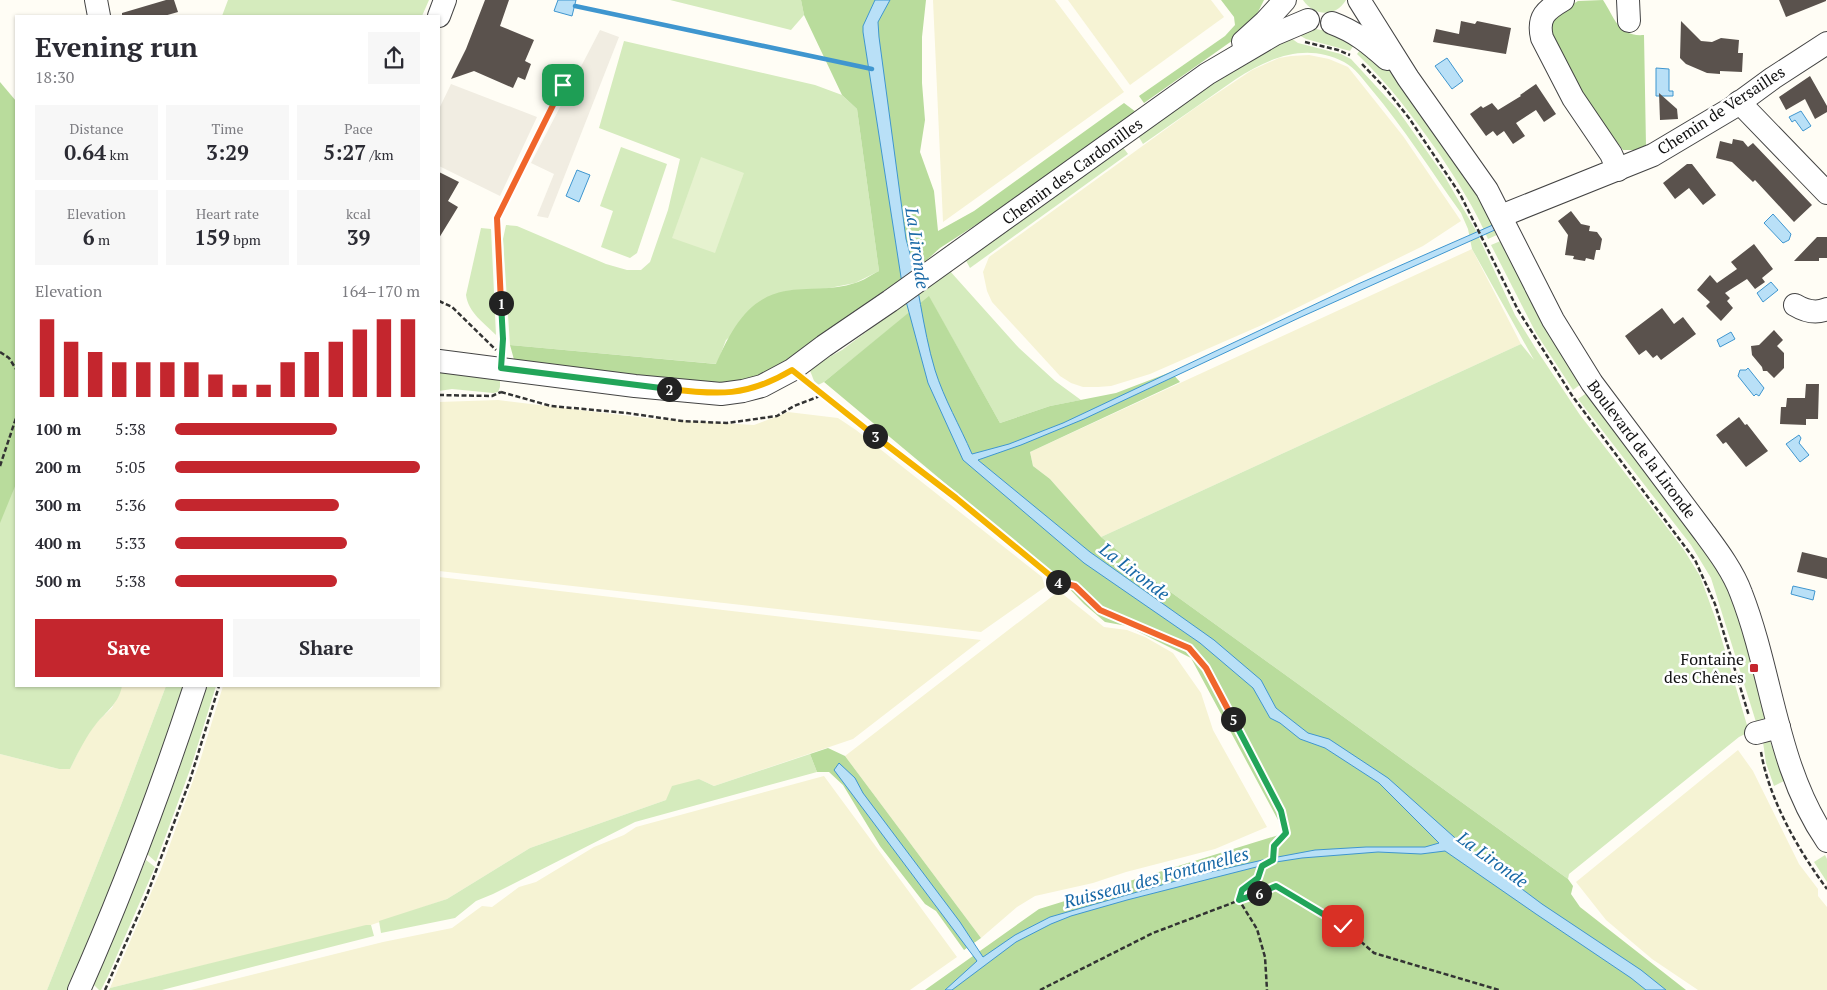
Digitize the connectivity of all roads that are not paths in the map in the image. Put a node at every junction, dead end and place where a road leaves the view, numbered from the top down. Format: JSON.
{"nodes":[{"id":1,"x":96,"y":0,"type":"edge"},
{"id":2,"x":445,"y":0,"type":"edge"},
{"id":3,"x":1285,"y":0,"type":"edge"},
{"id":4,"x":1291,"y":0,"type":"edge"},
{"id":5,"x":1358,"y":0,"type":"edge"},
{"id":6,"x":1563,"y":0,"type":"edge"},
{"id":7,"x":99,"y":15,"type":"edge"},
{"id":8,"x":439,"y":15,"type":"edge"},
{"id":9,"x":1332,"y":23,"type":"junction"},
{"id":10,"x":1298,"y":24,"type":"junction"},
{"id":11,"x":1827,"y":43,"type":"edge"},
{"id":12,"x":1207,"y":74,"type":"junction"},
{"id":13,"x":1408,"y":78,"type":"junction"},
{"id":14,"x":1739,"y":102,"type":"junction"},
{"id":15,"x":1618,"y":170,"type":"junction"},
{"id":16,"x":1827,"y":193,"type":"edge"},
{"id":17,"x":1501,"y":216,"type":"junction"},
{"id":18,"x":1795,"y":306,"type":"dead end"},
{"id":19,"x":1827,"y":309,"type":"edge"},
{"id":20,"x":441,"y":361,"type":"edge"},
{"id":21,"x":195,"y":687,"type":"edge"},
{"id":22,"x":1779,"y":727,"type":"junction"},
{"id":23,"x":1756,"y":734,"type":"road end"},
{"id":24,"x":1827,"y":841,"type":"edge"},
{"id":25,"x":79,"y":990,"type":"edge"}],
"edges":[{"from":1,"to":7,"type":"street"},
{"from":2,"to":8,"type":"street"},
{"from":3,"to":12,"type":"street","name":"Chemin des Cardonilles"},
{"from":4,"to":10,"type":"street"},
{"from":5,"to":9,"type":"street"},
{"from":5,"to":13,"type":"street","name":"Boulevard de la Lironde"},
{"from":6,"to":15,"type":"street"},
{"from":9,"to":10,"type":"street","name":"Boulevard de la Lironde"},
{"from":9,"to":13,"type":"street","name":"Boulevard de la Lironde"},
{"from":10,"to":12,"type":"street","name":"Chemin des Cardonilles"},
{"from":11,"to":14,"type":"street","name":"Chemin de Versailles"},
{"from":12,"to":20,"type":"street","name":"Chemin des Cardonilles"},
{"from":13,"to":17,"type":"street","name":"Boulevard de la Lironde"},
{"from":14,"to":15,"type":"street","name":"Chemin de Versailles"},
{"from":14,"to":16,"type":"street"},
{"from":15,"to":17,"type":"street","name":"Chemin de Versailles"},
{"from":17,"to":22,"type":"street","name":"Boulevard de la Lironde"},
{"from":18,"to":19,"type":"street"},
{"from":21,"to":25,"type":"street"},
{"from":22,"to":23,"type":"street"},
{"from":22,"to":24,"type":"street","name":"Boulevard de la Lironde"}]}
